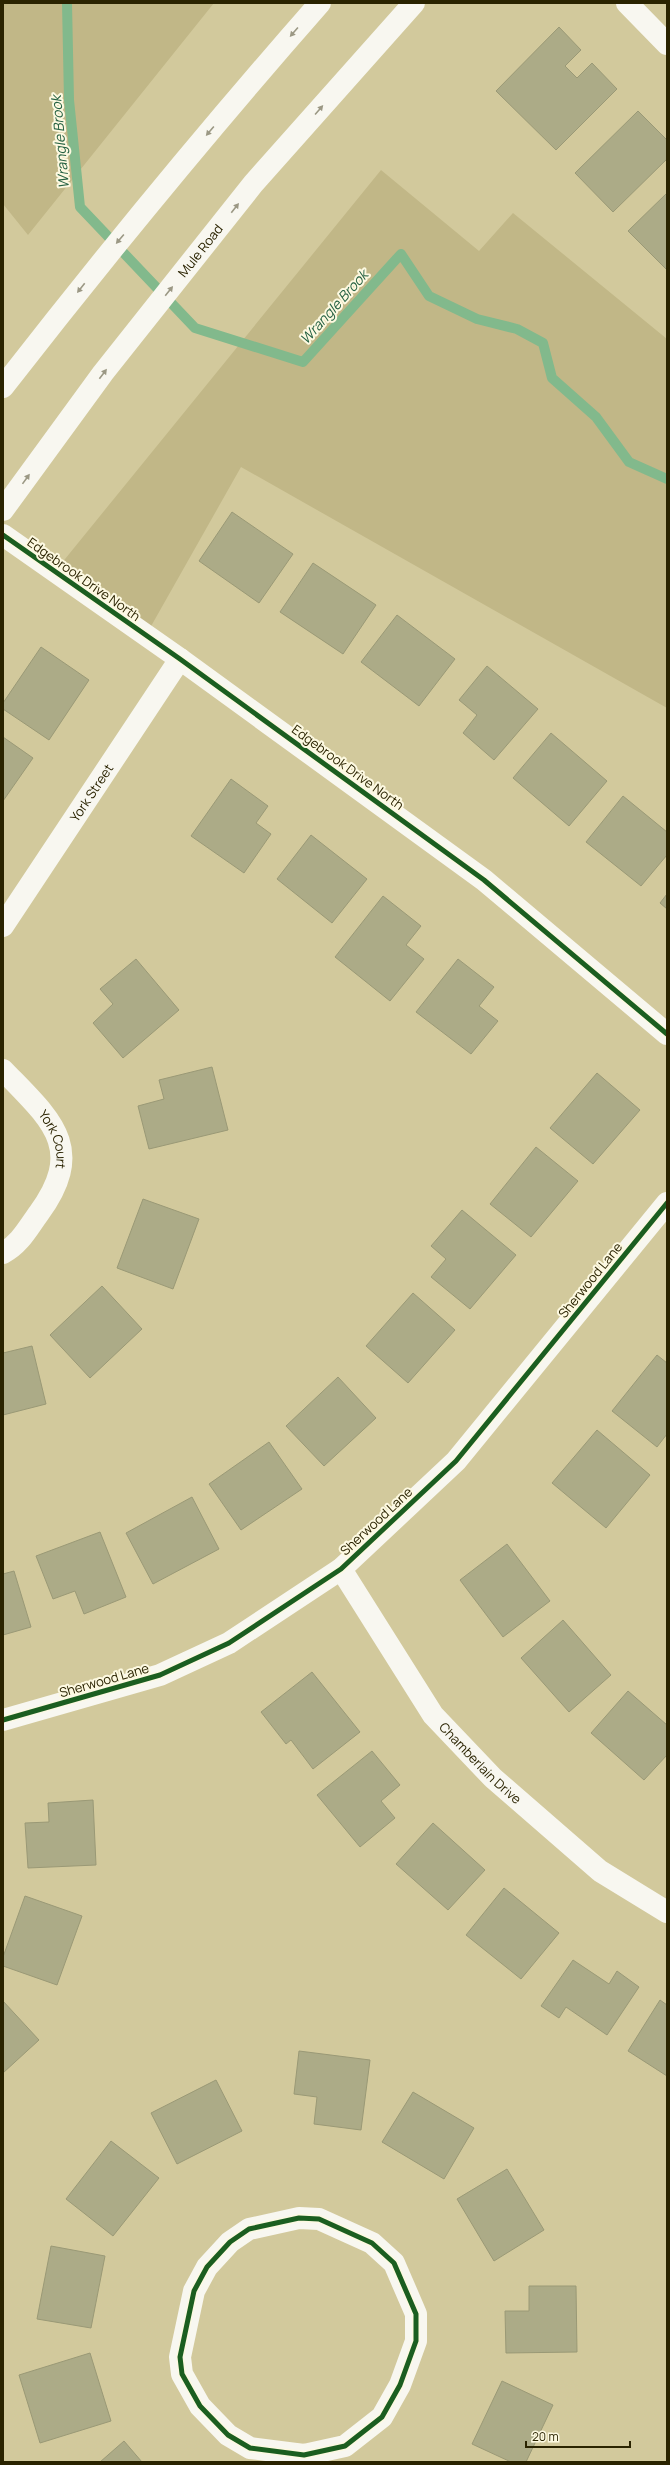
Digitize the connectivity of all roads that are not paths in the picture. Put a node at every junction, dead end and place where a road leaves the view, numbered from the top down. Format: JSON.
{"nodes":[{"id":1,"x":320,"y":3,"type":"edge"},
{"id":2,"x":414,"y":3,"type":"edge"},
{"id":3,"x":627,"y":3,"type":"edge"},
{"id":4,"x":667,"y":44,"type":"edge"},
{"id":5,"x":3,"y":387,"type":"edge"},
{"id":6,"x":3,"y":510,"type":"edge"},
{"id":7,"x":3,"y":535,"type":"edge"},
{"id":8,"x":180,"y":660,"type":"junction"},
{"id":9,"x":3,"y":926,"type":"edge"},
{"id":10,"x":667,"y":1034,"type":"edge"},
{"id":11,"x":3,"y":1070,"type":"edge"},
{"id":12,"x":667,"y":1203,"type":"edge"},
{"id":13,"x":3,"y":1253,"type":"edge"},
{"id":14,"x":341,"y":1569,"type":"junction"},
{"id":15,"x":3,"y":1720,"type":"edge"},
{"id":16,"x":667,"y":1912,"type":"edge"},
{"id":17,"x":283,"y":2458,"type":"edge"}],
"edges":[{"from":1,"to":5,"type":"street","one_way":true},
{"from":6,"to":2,"type":"street","name":"Mule Road","one_way":true},
{"from":3,"to":4,"type":"street"},
{"from":7,"to":8,"type":"street","name":"Edgebrook Drive North"},
{"from":8,"to":9,"type":"street","name":"York Street"},
{"from":8,"to":10,"type":"street","name":"Edgebrook Drive North"},
{"from":11,"to":13,"type":"street","name":"York Court"},
{"from":12,"to":14,"type":"street","name":"Sherwood Lane"},
{"from":14,"to":15,"type":"street","name":"Sherwood Lane"},
{"from":14,"to":16,"type":"street","name":"Chamberlain Drive"},
{"from":17,"to":17,"type":"street"}]}
